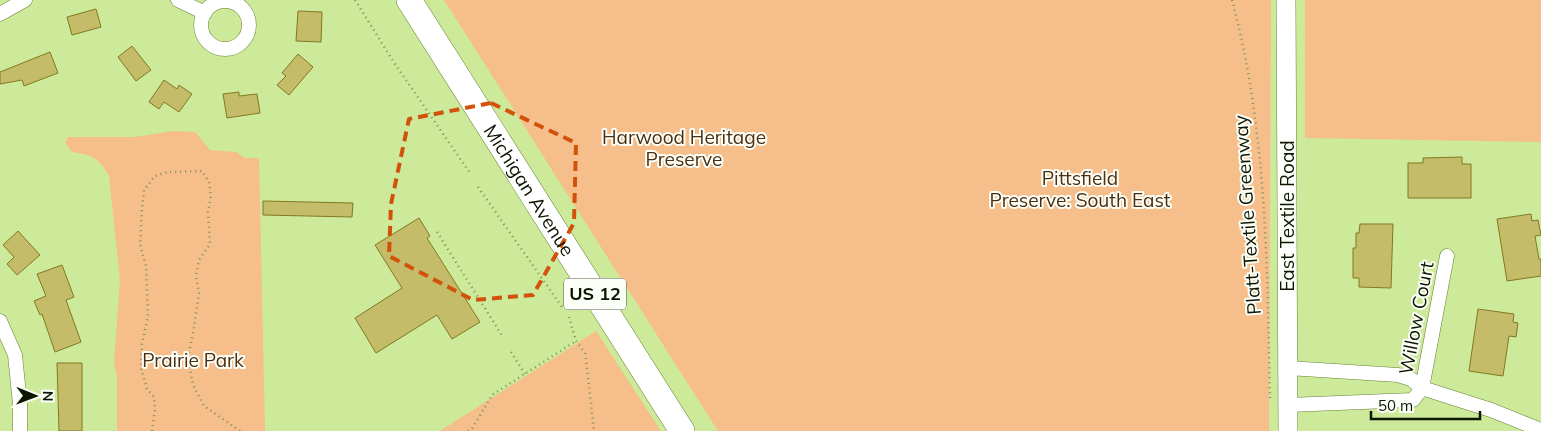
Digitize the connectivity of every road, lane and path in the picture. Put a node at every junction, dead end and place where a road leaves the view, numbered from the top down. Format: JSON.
{"nodes":[{"id":1,"x":25,"y":0,"type":"edge"},
{"id":2,"x":178,"y":0,"type":"edge"},
{"id":3,"x":355,"y":0,"type":"edge"},
{"id":4,"x":409,"y":0,"type":"edge"},
{"id":5,"x":1232,"y":0,"type":"edge"},
{"id":6,"x":1286,"y":0,"type":"edge"},
{"id":7,"x":205,"y":13,"type":"dead end"},
{"id":8,"x":0,"y":14,"type":"edge"},
{"id":9,"x":470,"y":173,"type":"dead end"},
{"id":10,"x":478,"y":187,"type":"dead end"},
{"id":11,"x":437,"y":232,"type":"dead end"},
{"id":12,"x":1447,"y":256,"type":"dead end"},
{"id":13,"x":562,"y":307,"type":"dead end"},
{"id":14,"x":568,"y":317,"type":"dead end"},
{"id":15,"x":0,"y":321,"type":"edge"},
{"id":16,"x":503,"y":337,"type":"dead end"},
{"id":17,"x":576,"y":341,"type":"junction"},
{"id":18,"x":511,"y":352,"type":"dead end"},
{"id":19,"x":1288,"y":368,"type":"junction"},
{"id":20,"x":525,"y":374,"type":"junction"},
{"id":21,"x":1422,"y":388,"type":"junction"},
{"id":22,"x":1279,"y":403,"type":"junction"},
{"id":23,"x":1541,"y":430,"type":"edge"},
{"id":24,"x":20,"y":431,"type":"edge"},
{"id":25,"x":152,"y":431,"type":"edge"},
{"id":26,"x":240,"y":431,"type":"edge"},
{"id":27,"x":468,"y":431,"type":"edge"},
{"id":28,"x":594,"y":431,"type":"edge"},
{"id":29,"x":682,"y":431,"type":"edge"},
{"id":30,"x":1288,"y":431,"type":"edge"}],
"edges":[{"from":1,"to":8,"type":"street"},
{"from":2,"to":7,"type":"street"},
{"from":3,"to":9,"type":"path"},
{"from":4,"to":29,"type":"highway","name":"Michigan Avenue","number":"US 12"},
{"from":5,"to":22,"type":"path","name":"Platt-Textile Greenway"},
{"from":6,"to":19,"type":"main road","name":"East Textile Road"},
{"from":10,"to":13,"type":"path"},
{"from":11,"to":16,"type":"path"},
{"from":12,"to":21,"type":"street","name":"Willow Court"},
{"from":14,"to":17,"type":"path"},
{"from":15,"to":24,"type":"street"},
{"from":17,"to":20,"type":"path"},
{"from":17,"to":28,"type":"path"},
{"from":18,"to":20,"type":"path"},
{"from":19,"to":21,"type":"street"},
{"from":19,"to":22,"type":"main road","name":"East Textile Road"},
{"from":20,"to":27,"type":"path"},
{"from":21,"to":22,"type":"street"},
{"from":21,"to":23,"type":"street"},
{"from":22,"to":30,"type":"main road","name":"East Textile Road"},
{"from":25,"to":26,"type":"path"}]}
